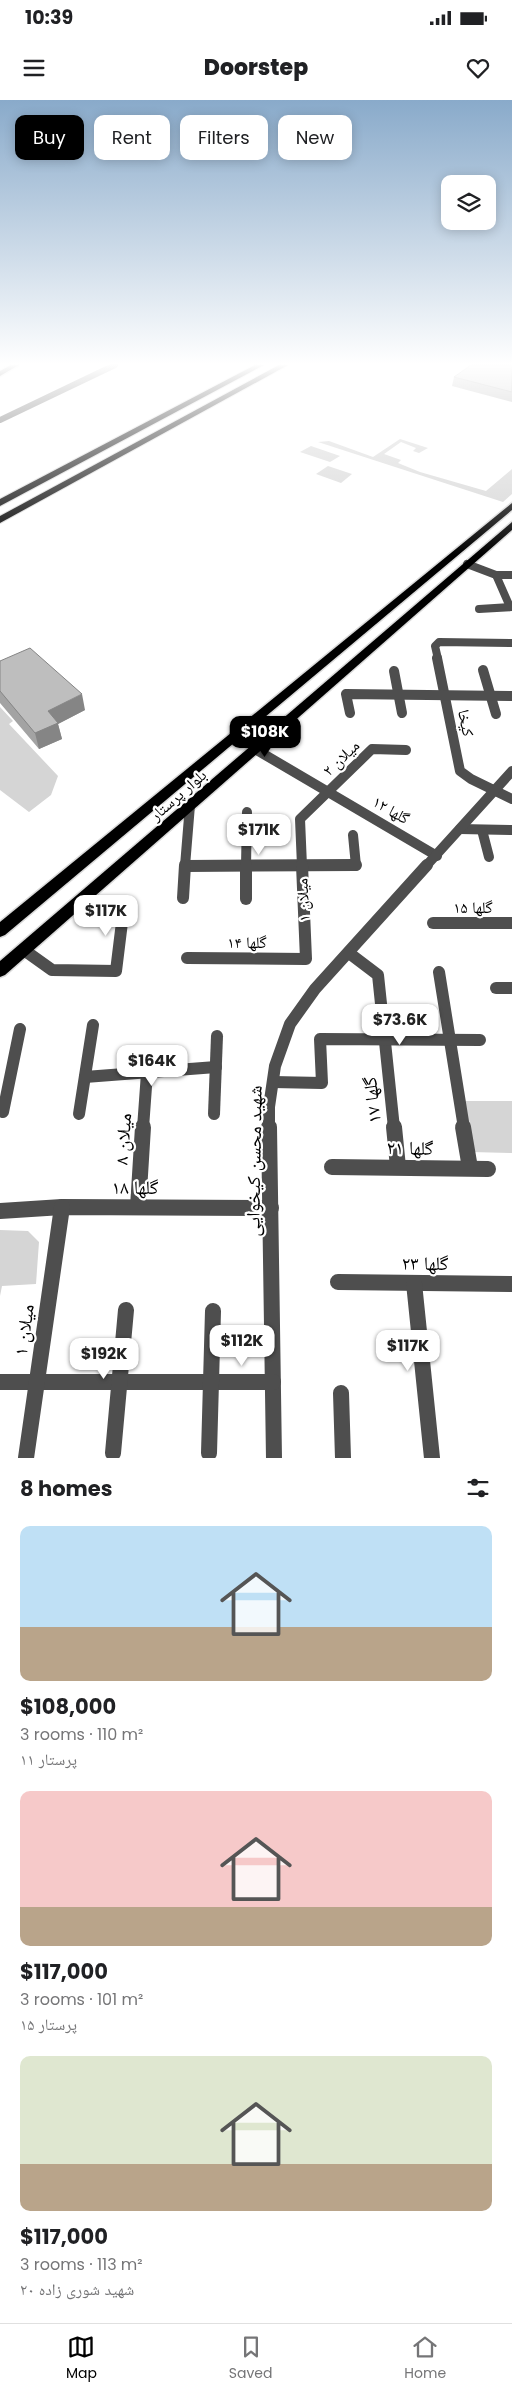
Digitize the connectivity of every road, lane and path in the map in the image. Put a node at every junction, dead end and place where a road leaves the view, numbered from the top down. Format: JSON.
{"nodes":[{"id":1,"x":141,"y":428,"type":"edge"},
{"id":2,"x":168,"y":428,"type":"edge"},
{"id":3,"x":0,"y":503,"type":"edge"},
{"id":4,"x":512,"y":506,"type":"edge"},
{"id":5,"x":0,"y":520,"type":"edge"},
{"id":6,"x":512,"y":525,"type":"edge"},
{"id":7,"x":467,"y":564,"type":"junction"},
{"id":8,"x":496,"y":575,"type":"junction"},
{"id":9,"x":512,"y":575,"type":"edge"},
{"id":10,"x":511,"y":607,"type":"edge"},
{"id":11,"x":479,"y":609,"type":"dead end"},
{"id":12,"x":512,"y":643,"type":"edge"},
{"id":13,"x":483,"y":670,"type":"dead end"},
{"id":14,"x":394,"y":671,"type":"dead end"},
{"id":15,"x":398,"y":696,"type":"junction"},
{"id":16,"x":491,"y":696,"type":"junction"},
{"id":17,"x":512,"y":696,"type":"edge"},
{"id":18,"x":446,"y":697,"type":"junction"},
{"id":19,"x":264,"y":713,"type":"junction"},
{"id":20,"x":350,"y":713,"type":"dead end"},
{"id":21,"x":402,"y":713,"type":"dead end"},
{"id":22,"x":496,"y":714,"type":"dead end"},
{"id":23,"x":285,"y":723,"type":"junction"},
{"id":24,"x":255,"y":749,"type":"junction"},
{"id":25,"x":406,"y":750,"type":"dead end"},
{"id":26,"x":512,"y":770,"type":"edge"},
{"id":27,"x":494,"y":790,"type":"junction"},
{"id":28,"x":328,"y":792,"type":"junction"},
{"id":29,"x":512,"y":798,"type":"edge"},
{"id":30,"x":190,"y":805,"type":"junction"},
{"id":31,"x":248,"y":812,"type":"dead end"},
{"id":32,"x":460,"y":829,"type":"junction"},
{"id":33,"x":482,"y":830,"type":"junction"},
{"id":34,"x":512,"y":830,"type":"edge"},
{"id":35,"x":354,"y":835,"type":"dead end"},
{"id":36,"x":437,"y":856,"type":"junction"},
{"id":37,"x":489,"y":857,"type":"dead end"},
{"id":38,"x":186,"y":866,"type":"junction"},
{"id":39,"x":246,"y":866,"type":"junction"},
{"id":40,"x":302,"y":866,"type":"junction"},
{"id":41,"x":183,"y":898,"type":"dead end"},
{"id":42,"x":246,"y":899,"type":"dead end"},
{"id":43,"x":124,"y":906,"type":"dead end"},
{"id":44,"x":433,"y":923,"type":"dead end"},
{"id":45,"x":512,"y":923,"type":"edge"},
{"id":46,"x":0,"y":931,"type":"edge"},
{"id":47,"x":24,"y":950,"type":"junction"},
{"id":48,"x":349,"y":953,"type":"junction"},
{"id":49,"x":187,"y":958,"type":"dead end"},
{"id":50,"x":306,"y":959,"type":"joint"},
{"id":51,"x":0,"y":970,"type":"edge"},
{"id":52,"x":439,"y":972,"type":"dead end"},
{"id":53,"x":496,"y":988,"type":"dead end"},
{"id":54,"x":512,"y":988,"type":"edge"},
{"id":55,"x":93,"y":1025,"type":"dead end"},
{"id":56,"x":20,"y":1029,"type":"dead end"},
{"id":57,"x":217,"y":1036,"type":"dead end"},
{"id":58,"x":385,"y":1040,"type":"junction"},
{"id":59,"x":450,"y":1040,"type":"junction"},
{"id":60,"x":480,"y":1040,"type":"dead end"},
{"id":61,"x":216,"y":1066,"type":"junction"},
{"id":62,"x":147,"y":1073,"type":"junction"},
{"id":63,"x":5,"y":1076,"type":"edge"},
{"id":64,"x":86,"y":1077,"type":"junction"},
{"id":65,"x":273,"y":1082,"type":"junction"},
{"id":66,"x":3,"y":1112,"type":"dead end"},
{"id":67,"x":79,"y":1114,"type":"dead end"},
{"id":68,"x":214,"y":1114,"type":"dead end"},
{"id":69,"x":332,"y":1167,"type":"dead end"},
{"id":70,"x":398,"y":1167,"type":"junction"},
{"id":71,"x":470,"y":1168,"type":"junction"},
{"id":72,"x":488,"y":1169,"type":"dead end"},
{"id":73,"x":62,"y":1207,"type":"junction"},
{"id":74,"x":138,"y":1207,"type":"junction"},
{"id":75,"x":271,"y":1208,"type":"junction"},
{"id":76,"x":0,"y":1211,"type":"edge"},
{"id":77,"x":338,"y":1282,"type":"dead end"},
{"id":78,"x":414,"y":1283,"type":"junction"},
{"id":79,"x":512,"y":1284,"type":"edge"},
{"id":80,"x":126,"y":1310,"type":"dead end"},
{"id":81,"x":213,"y":1311,"type":"dead end"},
{"id":82,"x":0,"y":1382,"type":"edge"},
{"id":83,"x":37,"y":1382,"type":"junction"},
{"id":84,"x":120,"y":1382,"type":"junction"},
{"id":85,"x":211,"y":1382,"type":"junction"},
{"id":86,"x":273,"y":1382,"type":"junction"},
{"id":87,"x":341,"y":1393,"type":"dead end"},
{"id":88,"x":113,"y":1453,"type":"dead end"},
{"id":89,"x":209,"y":1453,"type":"dead end"},
{"id":90,"x":26,"y":1458,"type":"edge"},
{"id":91,"x":274,"y":1458,"type":"edge"},
{"id":92,"x":343,"y":1458,"type":"edge"},
{"id":93,"x":432,"y":1458,"type":"edge"}],
"edges":[{"from":1,"to":3,"type":"highway"},
{"from":2,"to":5,"type":"highway"},
{"from":4,"to":19,"type":"main road","name":"بلوار پرستار"},
{"from":6,"to":7,"type":"main road","name":"بلوار پرستار"},
{"from":7,"to":8,"type":"street"},
{"from":7,"to":23,"type":"main road","name":"بلوار پرستار"},
{"from":8,"to":9,"type":"street"},
{"from":8,"to":10,"type":"street"},
{"from":10,"to":11,"type":"street"},
{"from":12,"to":18,"type":"street","name":"کیخا"},
{"from":13,"to":16,"type":"street"},
{"from":14,"to":15,"type":"street"},
{"from":15,"to":18,"type":"street"},
{"from":15,"to":20,"type":"street"},
{"from":15,"to":21,"type":"street"},
{"from":16,"to":17,"type":"street"},
{"from":16,"to":18,"type":"street"},
{"from":16,"to":22,"type":"street"},
{"from":18,"to":27,"type":"street","name":"کیخا"},
{"from":19,"to":23,"type":"main road"},
{"from":19,"to":46,"type":"main road","name":"بلوار پرستار"},
{"from":23,"to":24,"type":"main road","name":"بلوار پرستار"},
{"from":24,"to":28,"type":"street","name":"گلها ۱۲"},
{"from":24,"to":30,"type":"main road","name":"بلوار پرستار"},
{"from":25,"to":28,"type":"street","name":"میلان ۲"},
{"from":26,"to":27,"type":"street","name":"شهید محسن کیخوایی"},
{"from":27,"to":29,"type":"street"},
{"from":27,"to":32,"type":"street","name":"شهید محسن کیخوایی"},
{"from":28,"to":36,"type":"street","name":"گلها ۱۲"},
{"from":28,"to":40,"type":"street","name":"میلان ۱"},
{"from":30,"to":38,"type":"street"},
{"from":30,"to":47,"type":"main road","name":"بلوار پرستار"},
{"from":31,"to":39,"type":"street"},
{"from":32,"to":33,"type":"street"},
{"from":32,"to":36,"type":"street","name":"شهید محسن کیخوایی"},
{"from":33,"to":34,"type":"street"},
{"from":33,"to":37,"type":"street"},
{"from":35,"to":40,"type":"street"},
{"from":36,"to":48,"type":"street","name":"شهید محسن کیخوایی"},
{"from":38,"to":39,"type":"street"},
{"from":38,"to":41,"type":"street"},
{"from":39,"to":40,"type":"street"},
{"from":39,"to":42,"type":"street"},
{"from":40,"to":50,"type":"street","name":"میلان ۱"},
{"from":43,"to":47,"type":"street"},
{"from":44,"to":45,"type":"street","name":"گلها ۱۵"},
{"from":47,"to":51,"type":"main road","name":"بلوار پرستار"},
{"from":48,"to":58,"type":"street","name":"گلها ۱۷"},
{"from":48,"to":65,"type":"street","name":"شهید محسن کیخوایی"},
{"from":49,"to":50,"type":"street","name":"گلها ۱۴"},
{"from":52,"to":59,"type":"street"},
{"from":53,"to":54,"type":"street"},
{"from":55,"to":64,"type":"street"},
{"from":56,"to":63,"type":"street"},
{"from":57,"to":61,"type":"street"},
{"from":58,"to":59,"type":"street"},
{"from":58,"to":65,"type":"street"},
{"from":58,"to":70,"type":"street","name":"گلها ۱۷"},
{"from":59,"to":60,"type":"street"},
{"from":59,"to":71,"type":"street"},
{"from":61,"to":62,"type":"street"},
{"from":61,"to":68,"type":"street"},
{"from":62,"to":64,"type":"street"},
{"from":62,"to":74,"type":"street","name":"میلان ۸"},
{"from":63,"to":66,"type":"street"},
{"from":64,"to":67,"type":"street"},
{"from":65,"to":75,"type":"street","name":"شهید محسن کیخوایی"},
{"from":69,"to":70,"type":"street","name":"گلها ۲۱"},
{"from":70,"to":71,"type":"street","name":"گلها ۲۱"},
{"from":71,"to":72,"type":"street","name":"گلها ۲۱"},
{"from":73,"to":74,"type":"street","name":"گلها ۱۸"},
{"from":73,"to":76,"type":"street","name":"گلها ۱۸"},
{"from":73,"to":83,"type":"street","name":"میلان ۱"},
{"from":74,"to":75,"type":"street","name":"گلها ۱۸"},
{"from":75,"to":86,"type":"street","name":"شهید محسن کیخوایی"},
{"from":77,"to":78,"type":"street","name":"گلها ۲۳"},
{"from":78,"to":79,"type":"street","name":"گلها ۲۳"},
{"from":78,"to":93,"type":"street"},
{"from":80,"to":84,"type":"street"},
{"from":81,"to":85,"type":"street"},
{"from":82,"to":83,"type":"street"},
{"from":83,"to":84,"type":"street"},
{"from":83,"to":90,"type":"street","name":"میلان ۱"},
{"from":84,"to":85,"type":"street"},
{"from":84,"to":88,"type":"street"},
{"from":85,"to":86,"type":"street"},
{"from":85,"to":89,"type":"street"},
{"from":86,"to":91,"type":"street","name":"شهید محسن کیخوایی"},
{"from":87,"to":92,"type":"street"}]}
